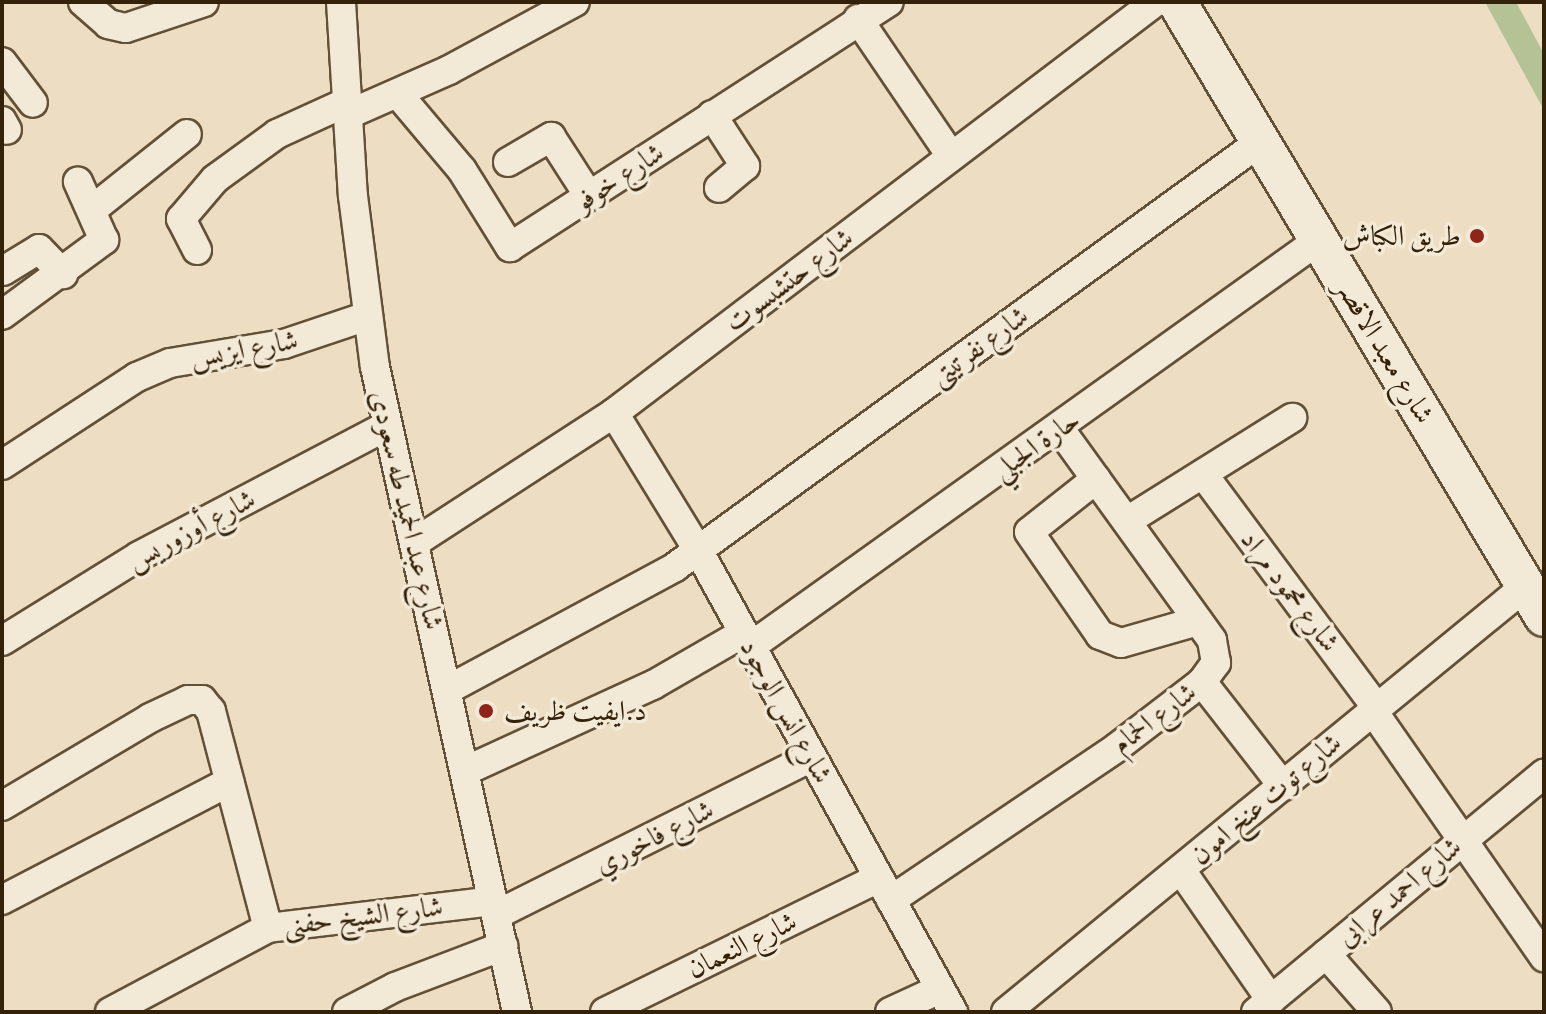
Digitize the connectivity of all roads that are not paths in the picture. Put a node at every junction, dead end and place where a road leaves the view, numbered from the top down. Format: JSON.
{"nodes":[{"id":1,"x":83,"y":2,"type":"edge"},
{"id":2,"x":204,"y":2,"type":"edge"},
{"id":3,"x":341,"y":2,"type":"edge"},
{"id":4,"x":575,"y":2,"type":"edge"},
{"id":5,"x":889,"y":2,"type":"edge"},
{"id":6,"x":1155,"y":2,"type":"edge"},
{"id":7,"x":1177,"y":2,"type":"edge"},
{"id":8,"x":858,"y":19,"type":"junction"},
{"id":9,"x":2,"y":62,"type":"edge"},
{"id":10,"x":398,"y":94,"type":"junction"},
{"id":11,"x":33,"y":103,"type":"dead end"},
{"id":12,"x":347,"y":108,"type":"junction"},
{"id":13,"x":712,"y":115,"type":"junction"},
{"id":14,"x":187,"y":134,"type":"dead end"},
{"id":15,"x":1260,"y":142,"type":"junction"},
{"id":16,"x":951,"y":156,"type":"junction"},
{"id":17,"x":508,"y":162,"type":"dead end"},
{"id":18,"x":78,"y":182,"type":"dead end"},
{"id":19,"x":719,"y":188,"type":"dead end"},
{"id":20,"x":589,"y":196,"type":"junction"},
{"id":21,"x":93,"y":209,"type":"junction"},
{"id":22,"x":1319,"y":240,"type":"junction"},
{"id":23,"x":197,"y":250,"type":"dead end"},
{"id":24,"x":2,"y":271,"type":"edge"},
{"id":25,"x":63,"y":274,"type":"junction"},
{"id":26,"x":29,"y":297,"type":"junction"},
{"id":27,"x":2,"y":315,"type":"edge"},
{"id":28,"x":367,"y":316,"type":"junction"},
{"id":29,"x":614,"y":413,"type":"junction"},
{"id":30,"x":1292,"y":418,"type":"dead end"},
{"id":31,"x":385,"y":427,"type":"junction"},
{"id":32,"x":1060,"y":429,"type":"junction"},
{"id":33,"x":2,"y":465,"type":"edge"},
{"id":34,"x":1203,"y":474,"type":"junction"},
{"id":35,"x":1096,"y":479,"type":"junction"},
{"id":36,"x":1127,"y":521,"type":"junction"},
{"id":37,"x":414,"y":543,"type":"junction"},
{"id":38,"x":698,"y":550,"type":"junction"},
{"id":39,"x":1535,"y":602,"type":"edge"},
{"id":40,"x":1198,"y":621,"type":"junction"},
{"id":41,"x":746,"y":640,"type":"junction"},
{"id":42,"x":2,"y":641,"type":"edge"},
{"id":43,"x":1202,"y":682,"type":"junction"},
{"id":44,"x":447,"y":690,"type":"junction"},
{"id":45,"x":1375,"y":710,"type":"junction"},
{"id":46,"x":811,"y":757,"type":"junction"},
{"id":47,"x":465,"y":771,"type":"junction"},
{"id":48,"x":1544,"y":774,"type":"edge"},
{"id":49,"x":229,"y":782,"type":"junction"},
{"id":50,"x":1283,"y":786,"type":"junction"},
{"id":51,"x":2,"y":806,"type":"edge"},
{"id":52,"x":1463,"y":837,"type":"junction"},
{"id":53,"x":1181,"y":870,"type":"junction"},
{"id":54,"x":885,"y":889,"type":"junction"},
{"id":55,"x":2,"y":900,"type":"edge"},
{"id":56,"x":494,"y":908,"type":"junction"},
{"id":57,"x":268,"y":928,"type":"junction"},
{"id":58,"x":503,"y":946,"type":"junction"},
{"id":59,"x":1326,"y":954,"type":"junction"},
{"id":60,"x":1544,"y":957,"type":"edge"},
{"id":61,"x":947,"y":1001,"type":"edge"},
{"id":62,"x":1263,"y":1006,"type":"edge"},
{"id":63,"x":110,"y":1012,"type":"edge"},
{"id":64,"x":347,"y":1012,"type":"edge"},
{"id":65,"x":517,"y":1012,"type":"edge"},
{"id":66,"x":605,"y":1012,"type":"edge"},
{"id":67,"x":890,"y":1012,"type":"edge"},
{"id":68,"x":1006,"y":1012,"type":"edge"},
{"id":69,"x":1377,"y":1012,"type":"edge"}],
"edges":[{"from":1,"to":2,"type":"street"},
{"from":3,"to":12,"type":"street","name":"شارع عبد الحميد طه سعودى"},
{"from":4,"to":10,"type":"street"},
{"from":5,"to":8,"type":"street","name":"شارع خوفو"},
{"from":6,"to":16,"type":"street","name":"شارع حتشبسوت"},
{"from":7,"to":15,"type":"main road","name":"شارع معبد الاقصر"},
{"from":8,"to":13,"type":"street","name":"شارع خوفو"},
{"from":8,"to":16,"type":"street"},
{"from":9,"to":11,"type":"street"},
{"from":10,"to":12,"type":"street"},
{"from":10,"to":20,"type":"street","name":"شارع خوفو"},
{"from":12,"to":23,"type":"street"},
{"from":12,"to":28,"type":"street","name":"شارع عبد الحميد طه سعودى"},
{"from":13,"to":19,"type":"street"},
{"from":13,"to":20,"type":"street","name":"شارع خوفو"},
{"from":14,"to":21,"type":"street"},
{"from":15,"to":22,"type":"main road","name":"شارع معبد الاقصر"},
{"from":15,"to":38,"type":"street","name":"شارع نفرتيتى"},
{"from":16,"to":29,"type":"street","name":"شارع حتشبسوت"},
{"from":17,"to":20,"type":"street"},
{"from":18,"to":21,"type":"street"},
{"from":21,"to":25,"type":"street"},
{"from":22,"to":32,"type":"street","name":"حارة الجبلي"},
{"from":22,"to":39,"type":"main road","name":"شارع معبد الاقصر"},
{"from":24,"to":25,"type":"street"},
{"from":24,"to":26,"type":"street"},
{"from":25,"to":26,"type":"street"},
{"from":26,"to":27,"type":"street"},
{"from":28,"to":31,"type":"street","name":"شارع عبد الحميد طه سعودى"},
{"from":28,"to":33,"type":"street","name":"شارع ايزيس"},
{"from":29,"to":37,"type":"street","name":"شارع حتشبسوت"},
{"from":29,"to":38,"type":"street","name":"شارع انس الوجود"},
{"from":30,"to":34,"type":"street"},
{"from":31,"to":37,"type":"street","name":"شارع عبد الحميد طه سعودى"},
{"from":31,"to":42,"type":"street","name":"شارع أوزوريس"},
{"from":32,"to":35,"type":"street","name":"شارع الحمام"},
{"from":32,"to":41,"type":"street","name":"حارة الجبلي"},
{"from":34,"to":36,"type":"street"},
{"from":34,"to":45,"type":"street","name":"شارع محمود مراد"},
{"from":35,"to":36,"type":"street","name":"شارع الحمام"},
{"from":35,"to":40,"type":"street"},
{"from":36,"to":40,"type":"street","name":"شارع الحمام"},
{"from":37,"to":44,"type":"street","name":"شارع عبد الحميد طه سعودى"},
{"from":38,"to":41,"type":"street","name":"شارع انس الوجود"},
{"from":38,"to":44,"type":"street","name":"شارع نفرتيتى"},
{"from":39,"to":45,"type":"street","name":"شارع توت عنخ امون"},
{"from":40,"to":43,"type":"street","name":"شارع الحمام"},
{"from":41,"to":46,"type":"street","name":"شارع انس الوجود"},
{"from":41,"to":47,"type":"street","name":"حارة الجبلي"},
{"from":43,"to":50,"type":"street"},
{"from":43,"to":54,"type":"street","name":"شارع الحمام"},
{"from":44,"to":47,"type":"street","name":"شارع عبد الحميد طه سعودى"},
{"from":45,"to":50,"type":"street","name":"شارع توت عنخ امون"},
{"from":45,"to":52,"type":"street","name":"شارع محمود مراد"},
{"from":46,"to":54,"type":"street","name":"شارع انس الوجود"},
{"from":46,"to":56,"type":"street","name":"شارع فاخوري"},
{"from":47,"to":56,"type":"street","name":"شارع عبد الحميد طه سعودى"},
{"from":48,"to":52,"type":"street","name":"شارع احمد عرابى"},
{"from":49,"to":51,"type":"street"},
{"from":49,"to":55,"type":"street"},
{"from":49,"to":57,"type":"street"},
{"from":50,"to":53,"type":"street","name":"شارع توت عنخ امون"},
{"from":52,"to":59,"type":"street","name":"شارع احمد عرابى"},
{"from":52,"to":60,"type":"street","name":"شارع محمود مراد"},
{"from":53,"to":62,"type":"street"},
{"from":53,"to":68,"type":"street","name":"شارع توت عنخ امون"},
{"from":54,"to":61,"type":"street","name":"شارع انس الوجود"},
{"from":54,"to":66,"type":"street","name":"شارع النعمان"},
{"from":56,"to":57,"type":"street","name":"شارع الشيخ حفنى"},
{"from":56,"to":58,"type":"street","name":"شارع عبد الحميد طه سعودى"},
{"from":57,"to":63,"type":"street","name":"شارع الشيخ حفنى"},
{"from":58,"to":64,"type":"street"},
{"from":58,"to":65,"type":"street","name":"شارع عبد الحميد طه سعودى"},
{"from":59,"to":62,"type":"street","name":"شارع احمد عرابى"},
{"from":59,"to":69,"type":"street"},
{"from":61,"to":67,"type":"street"}]}
